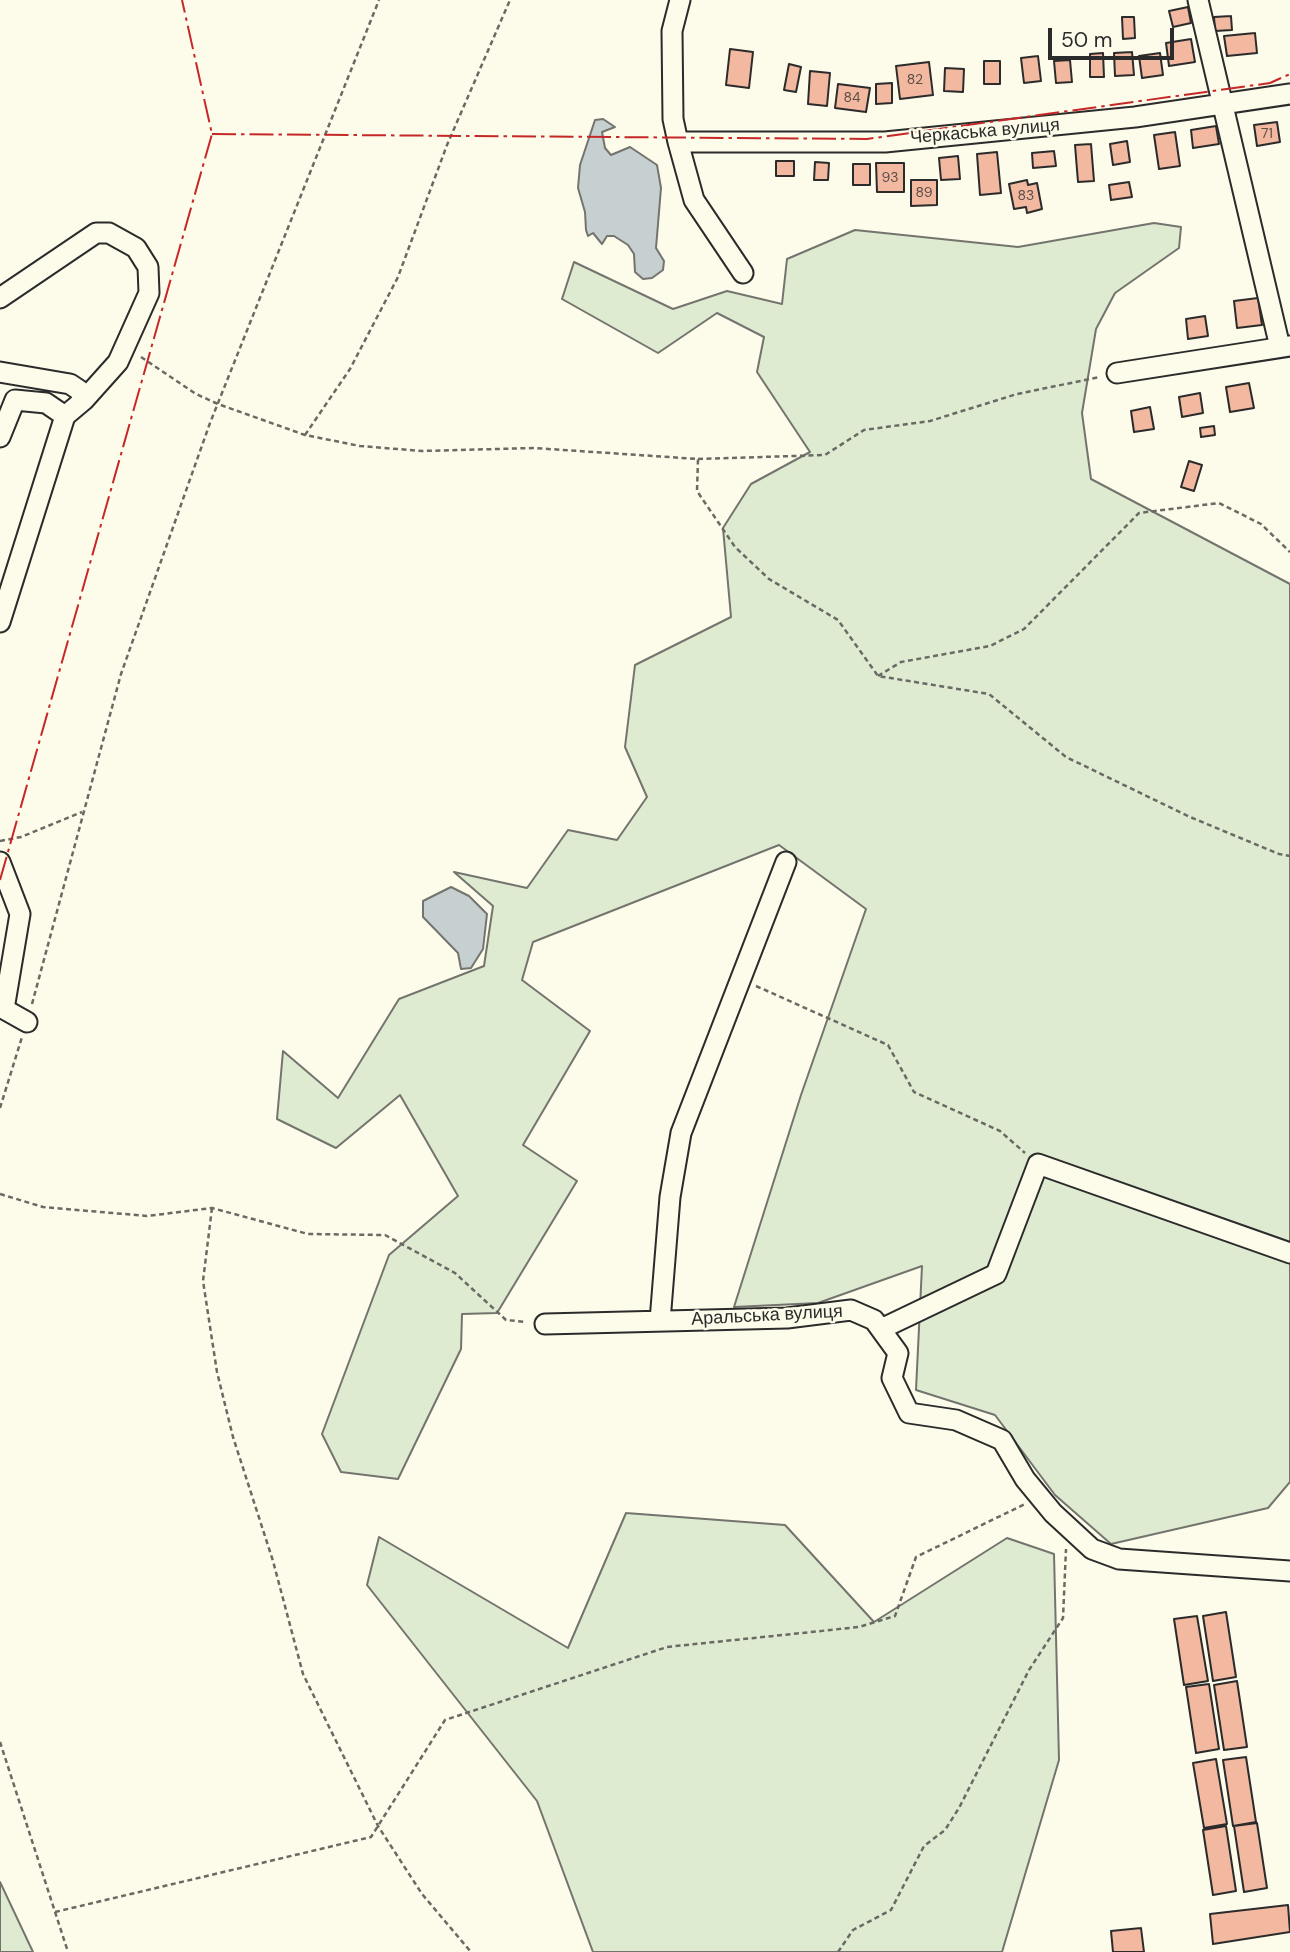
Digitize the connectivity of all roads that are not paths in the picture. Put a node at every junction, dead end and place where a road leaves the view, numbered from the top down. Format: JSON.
{"nodes":[{"id":1,"x":680,"y":0,"type":"edge"},
{"id":2,"x":1198,"y":0,"type":"edge"},
{"id":3,"x":1290,"y":94,"type":"edge"},
{"id":4,"x":1222,"y":104,"type":"junction"},
{"id":5,"x":678,"y":142,"type":"junction"},
{"id":6,"x":743,"y":273,"type":"dead end"},
{"id":7,"x":0,"y":298,"type":"edge"},
{"id":8,"x":1285,"y":346,"type":"edge"},
{"id":9,"x":0,"y":372,"type":"edge"},
{"id":10,"x":1117,"y":373,"type":"road end"},
{"id":11,"x":84,"y":400,"type":"junction"},
{"id":12,"x":65,"y":416,"type":"junction"},
{"id":13,"x":0,"y":438,"type":"edge"},
{"id":14,"x":0,"y":622,"type":"edge"},
{"id":15,"x":0,"y":862,"type":"edge"},
{"id":16,"x":786,"y":862,"type":"dead end"},
{"id":17,"x":27,"y":1022,"type":"road end"},
{"id":18,"x":1290,"y":1252,"type":"edge"},
{"id":19,"x":660,"y":1321,"type":"junction"},
{"id":20,"x":545,"y":1324,"type":"road end"},
{"id":21,"x":881,"y":1329,"type":"junction"},
{"id":22,"x":1290,"y":1571,"type":"edge"}],
"edges":[{"from":1,"to":5,"type":"street"},
{"from":2,"to":4,"type":"street"},
{"from":3,"to":4,"type":"street","name":"Черкаська вулиця"},
{"from":4,"to":5,"type":"street","name":"Черкаська вулиця"},
{"from":4,"to":8,"type":"street"},
{"from":5,"to":6,"type":"street"},
{"from":7,"to":11,"type":"street"},
{"from":8,"to":10,"type":"street"},
{"from":9,"to":11,"type":"street"},
{"from":11,"to":12,"type":"street"},
{"from":12,"to":13,"type":"street"},
{"from":12,"to":14,"type":"street"},
{"from":15,"to":17,"type":"street"},
{"from":16,"to":19,"type":"street"},
{"from":18,"to":21,"type":"street"},
{"from":19,"to":20,"type":"street","name":"Аральська вулиця"},
{"from":19,"to":21,"type":"street","name":"Аральська вулиця"},
{"from":21,"to":22,"type":"street","name":"Аральська вулиця"}]}
